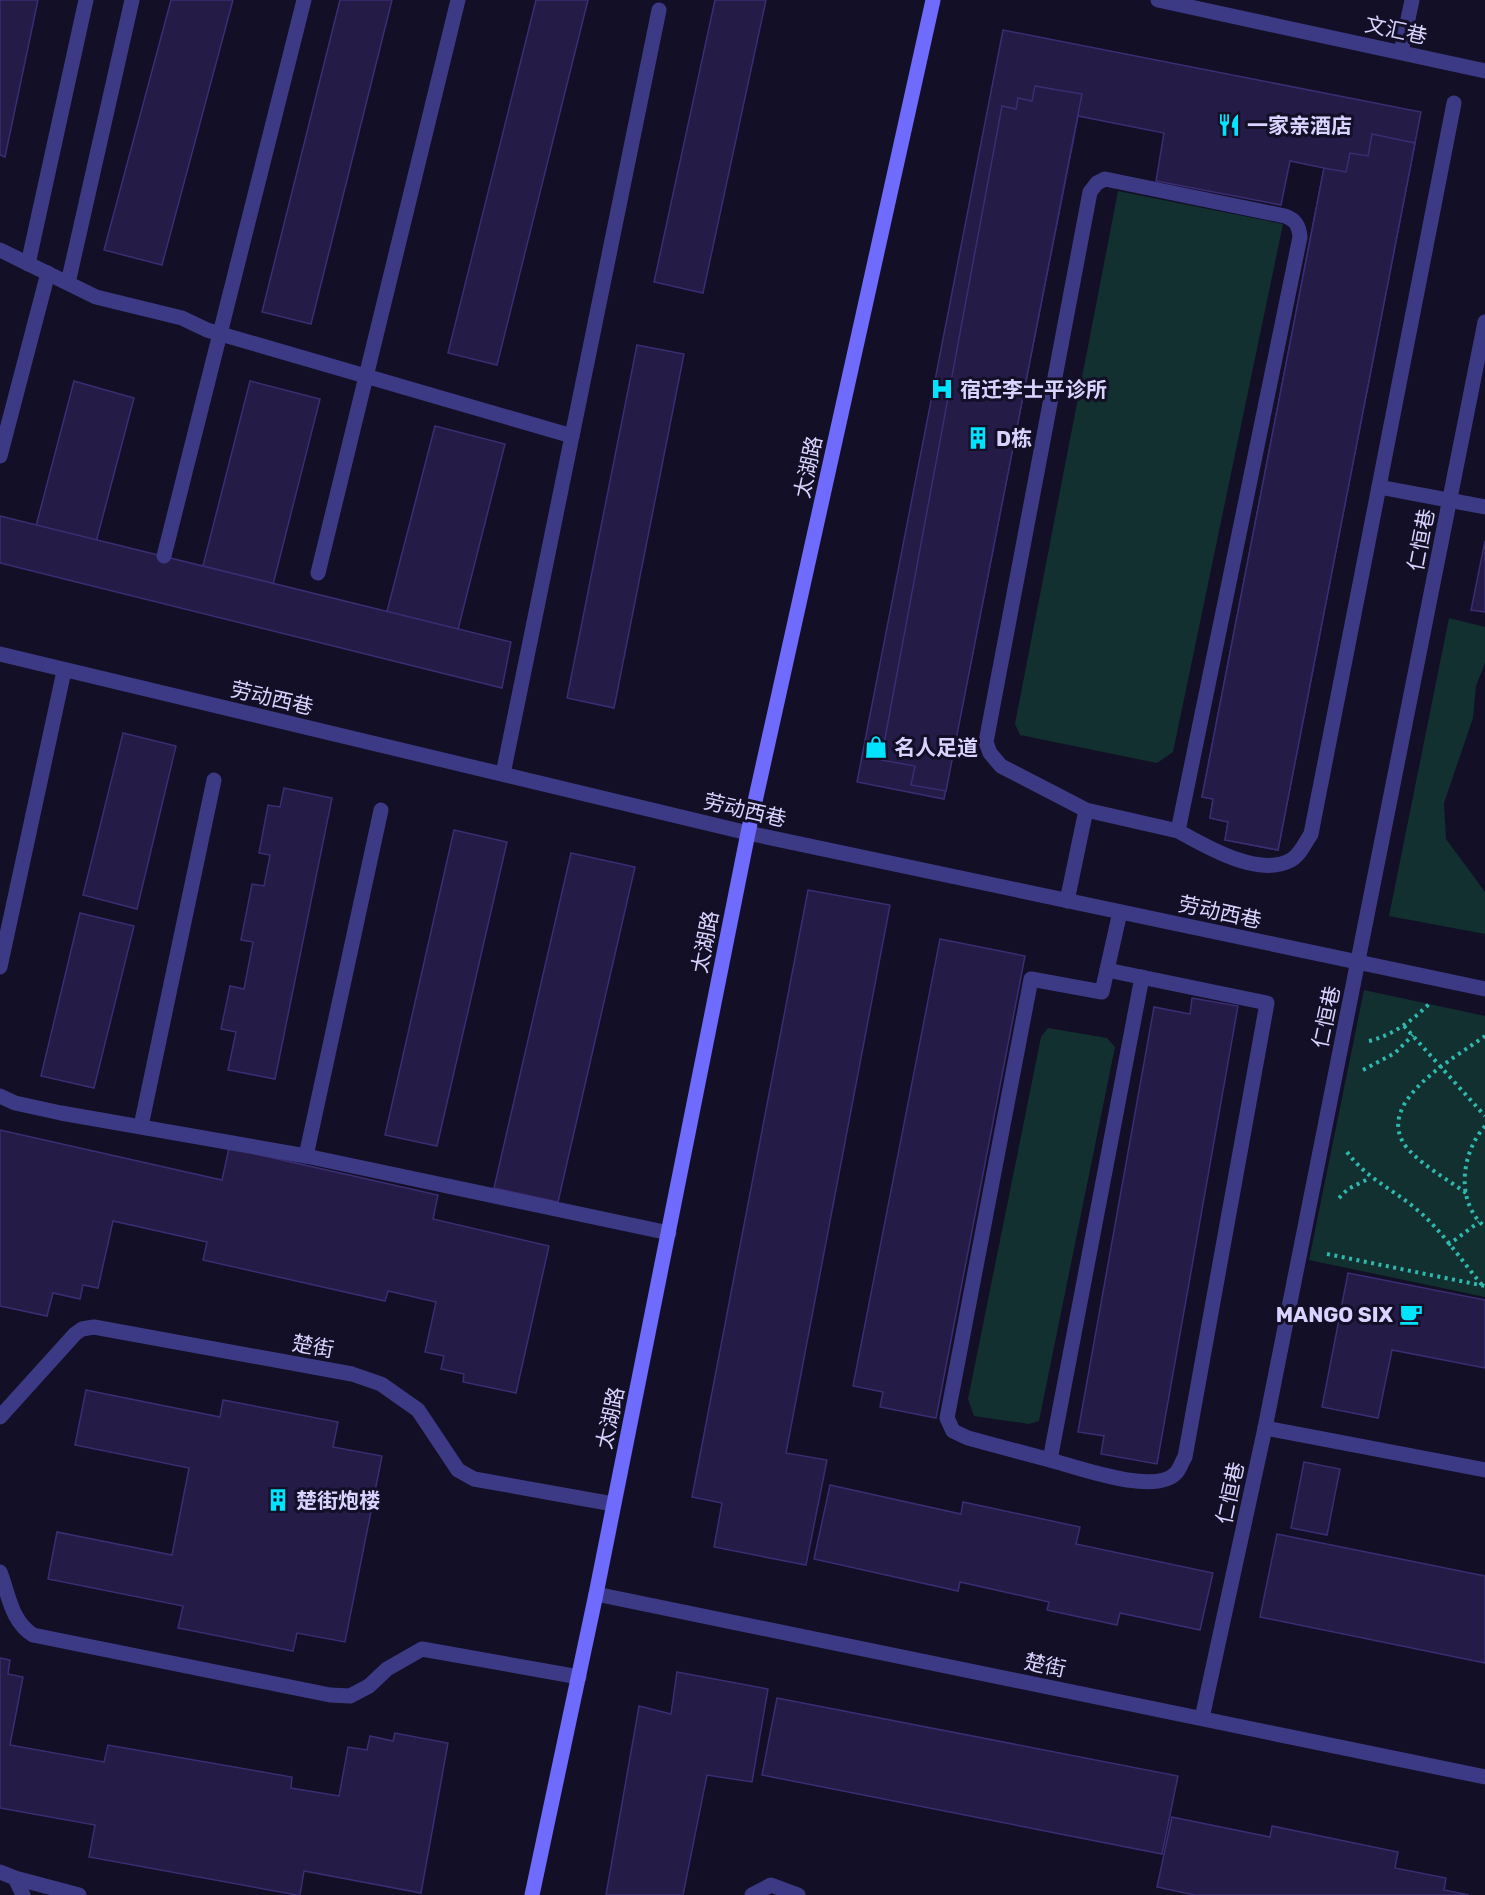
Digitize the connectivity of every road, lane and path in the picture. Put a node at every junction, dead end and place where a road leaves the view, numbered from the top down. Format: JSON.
{"nodes":[{"id":1,"x":86,"y":0,"type":"edge"},
{"id":2,"x":132,"y":0,"type":"edge"},
{"id":3,"x":304,"y":0,"type":"edge"},
{"id":4,"x":458,"y":0,"type":"edge"},
{"id":5,"x":933,"y":0,"type":"edge"},
{"id":6,"x":1158,"y":0,"type":"edge"},
{"id":7,"x":1412,"y":0,"type":"edge"},
{"id":8,"x":659,"y":10,"type":"dead end"},
{"id":9,"x":1401,"y":52,"type":"junction"},
{"id":10,"x":1485,"y":70,"type":"edge"},
{"id":11,"x":1454,"y":103,"type":"dead end"},
{"id":12,"x":0,"y":250,"type":"edge"},
{"id":13,"x":28,"y":264,"type":"junction"},
{"id":14,"x":48,"y":273,"type":"junction"},
{"id":15,"x":68,"y":284,"type":"junction"},
{"id":16,"x":1485,"y":322,"type":"edge"},
{"id":17,"x":220,"y":334,"type":"junction"},
{"id":18,"x":366,"y":376,"type":"junction"},
{"id":19,"x":572,"y":436,"type":"junction"},
{"id":20,"x":0,"y":456,"type":"edge"},
{"id":21,"x":1379,"y":487,"type":"junction"},
{"id":22,"x":1450,"y":500,"type":"junction"},
{"id":23,"x":1485,"y":507,"type":"edge"},
{"id":24,"x":165,"y":556,"type":"dead end"},
{"id":25,"x":318,"y":573,"type":"dead end"},
{"id":26,"x":0,"y":654,"type":"edge"},
{"id":27,"x":64,"y":670,"type":"junction"},
{"id":28,"x":503,"y":774,"type":"junction"},
{"id":29,"x":214,"y":780,"type":"dead end"},
{"id":30,"x":381,"y":810,"type":"dead end"},
{"id":31,"x":1086,"y":810,"type":"junction"},
{"id":32,"x":1178,"y":831,"type":"junction"},
{"id":33,"x":748,"y":833,"type":"junction"},
{"id":34,"x":1067,"y":901,"type":"junction"},
{"id":35,"x":1120,"y":912,"type":"junction"},
{"id":36,"x":1359,"y":963,"type":"junction"},
{"id":37,"x":0,"y":967,"type":"edge"},
{"id":38,"x":1107,"y":970,"type":"junction"},
{"id":39,"x":1142,"y":977,"type":"junction"},
{"id":40,"x":1451,"y":981,"type":"junction"},
{"id":41,"x":1485,"y":989,"type":"edge"},
{"id":42,"x":1404,"y":1026,"type":"junction"},
{"id":43,"x":1413,"y":1035,"type":"junction"},
{"id":44,"x":1485,"y":1036,"type":"edge"},
{"id":45,"x":1341,"y":1048,"type":"junction"},
{"id":46,"x":1442,"y":1067,"type":"junction"},
{"id":47,"x":1355,"y":1076,"type":"dead end"},
{"id":48,"x":0,"y":1096,"type":"edge"},
{"id":49,"x":1485,"y":1116,"type":"edge"},
{"id":50,"x":141,"y":1126,"type":"junction"},
{"id":51,"x":1485,"y":1126,"type":"edge"},
{"id":52,"x":1342,"y":1145,"type":"dead end"},
{"id":53,"x":306,"y":1156,"type":"junction"},
{"id":54,"x":1370,"y":1178,"type":"junction"},
{"id":55,"x":1466,"y":1193,"type":"junction"},
{"id":56,"x":1334,"y":1203,"type":"dead end"},
{"id":57,"x":1479,"y":1222,"type":"junction"},
{"id":58,"x":1485,"y":1227,"type":"edge"},
{"id":59,"x":669,"y":1233,"type":"junction"},
{"id":60,"x":1448,"y":1245,"type":"junction"},
{"id":61,"x":1324,"y":1247,"type":"dead end"},
{"id":62,"x":1484,"y":1286,"type":"edge"},
{"id":63,"x":0,"y":1417,"type":"edge"},
{"id":64,"x":1265,"y":1428,"type":"junction"},
{"id":65,"x":1050,"y":1460,"type":"junction"},
{"id":66,"x":1485,"y":1470,"type":"edge"},
{"id":67,"x":614,"y":1504,"type":"junction"},
{"id":68,"x":0,"y":1572,"type":"edge"},
{"id":69,"x":596,"y":1594,"type":"junction"},
{"id":70,"x":579,"y":1677,"type":"junction"},
{"id":71,"x":1202,"y":1718,"type":"junction"},
{"id":72,"x":1485,"y":1777,"type":"edge"},
{"id":73,"x":0,"y":1872,"type":"edge"},
{"id":74,"x":15,"y":1878,"type":"junction"},
{"id":75,"x":23,"y":1895,"type":"edge"},
{"id":76,"x":79,"y":1895,"type":"edge"},
{"id":77,"x":532,"y":1895,"type":"edge"},
{"id":78,"x":752,"y":1895,"type":"edge"},
{"id":79,"x":798,"y":1895,"type":"edge"}],
"edges":[{"from":1,"to":13,"type":"street"},
{"from":2,"to":15,"type":"street"},
{"from":3,"to":17,"type":"street"},
{"from":4,"to":18,"type":"street"},
{"from":5,"to":33,"type":"street","name":"太湖路"},
{"from":6,"to":9,"type":"street","name":"文汇巷"},
{"from":7,"to":9,"type":"street"},
{"from":8,"to":19,"type":"street"},
{"from":9,"to":10,"type":"street","name":"文汇巷"},
{"from":11,"to":21,"type":"street"},
{"from":12,"to":13,"type":"street"},
{"from":13,"to":14,"type":"street"},
{"from":14,"to":15,"type":"street"},
{"from":14,"to":20,"type":"street"},
{"from":15,"to":17,"type":"street"},
{"from":16,"to":22,"type":"street","name":"仁恒巷"},
{"from":17,"to":18,"type":"street"},
{"from":17,"to":24,"type":"street"},
{"from":18,"to":19,"type":"street"},
{"from":18,"to":25,"type":"street"},
{"from":19,"to":28,"type":"street"},
{"from":21,"to":22,"type":"street"},
{"from":21,"to":32,"type":"street"},
{"from":22,"to":23,"type":"street"},
{"from":22,"to":36,"type":"street","name":"仁恒巷"},
{"from":26,"to":27,"type":"street","name":"劳动西巷"},
{"from":27,"to":28,"type":"street","name":"劳动西巷"},
{"from":27,"to":37,"type":"street"},
{"from":28,"to":33,"type":"street","name":"劳动西巷"},
{"from":29,"to":50,"type":"street"},
{"from":30,"to":53,"type":"street"},
{"from":31,"to":32,"type":"street"},
{"from":31,"to":32,"type":"street"},
{"from":31,"to":34,"type":"street"},
{"from":33,"to":34,"type":"street","name":"劳动西巷"},
{"from":33,"to":59,"type":"street","name":"太湖路"},
{"from":34,"to":35,"type":"street","name":"劳动西巷"},
{"from":35,"to":36,"type":"street","name":"劳动西巷"},
{"from":35,"to":38,"type":"street"},
{"from":36,"to":40,"type":"street","name":"劳动西巷"},
{"from":36,"to":45,"type":"street","name":"仁恒巷"},
{"from":38,"to":39,"type":"street"},
{"from":38,"to":65,"type":"street"},
{"from":39,"to":65,"type":"street"},
{"from":39,"to":65,"type":"street"},
{"from":40,"to":41,"type":"street","name":"劳动西巷"},
{"from":40,"to":42,"type":"path"},
{"from":42,"to":43,"type":"path"},
{"from":42,"to":45,"type":"path"},
{"from":43,"to":46,"type":"path"},
{"from":43,"to":47,"type":"path"},
{"from":44,"to":46,"type":"path"},
{"from":45,"to":64,"type":"street","name":"仁恒巷"},
{"from":46,"to":49,"type":"path"},
{"from":46,"to":55,"type":"path"},
{"from":48,"to":50,"type":"street"},
{"from":50,"to":53,"type":"street"},
{"from":51,"to":55,"type":"path"},
{"from":52,"to":54,"type":"path"},
{"from":53,"to":59,"type":"street"},
{"from":54,"to":56,"type":"path"},
{"from":54,"to":60,"type":"path"},
{"from":55,"to":57,"type":"path"},
{"from":57,"to":58,"type":"path"},
{"from":57,"to":60,"type":"path"},
{"from":59,"to":67,"type":"street","name":"太湖路"},
{"from":60,"to":62,"type":"path"},
{"from":61,"to":62,"type":"path"},
{"from":63,"to":67,"type":"street","name":"楚街"},
{"from":64,"to":66,"type":"street"},
{"from":64,"to":71,"type":"street","name":"仁恒巷"},
{"from":67,"to":69,"type":"street","name":"太湖路"},
{"from":68,"to":70,"type":"street"},
{"from":69,"to":70,"type":"street","name":"太湖路"},
{"from":69,"to":71,"type":"street","name":"楚街"},
{"from":70,"to":77,"type":"street","name":"太湖路"},
{"from":71,"to":72,"type":"street","name":"楚街"},
{"from":73,"to":74,"type":"street"},
{"from":74,"to":75,"type":"street"},
{"from":74,"to":76,"type":"street"},
{"from":78,"to":79,"type":"street"}]}
